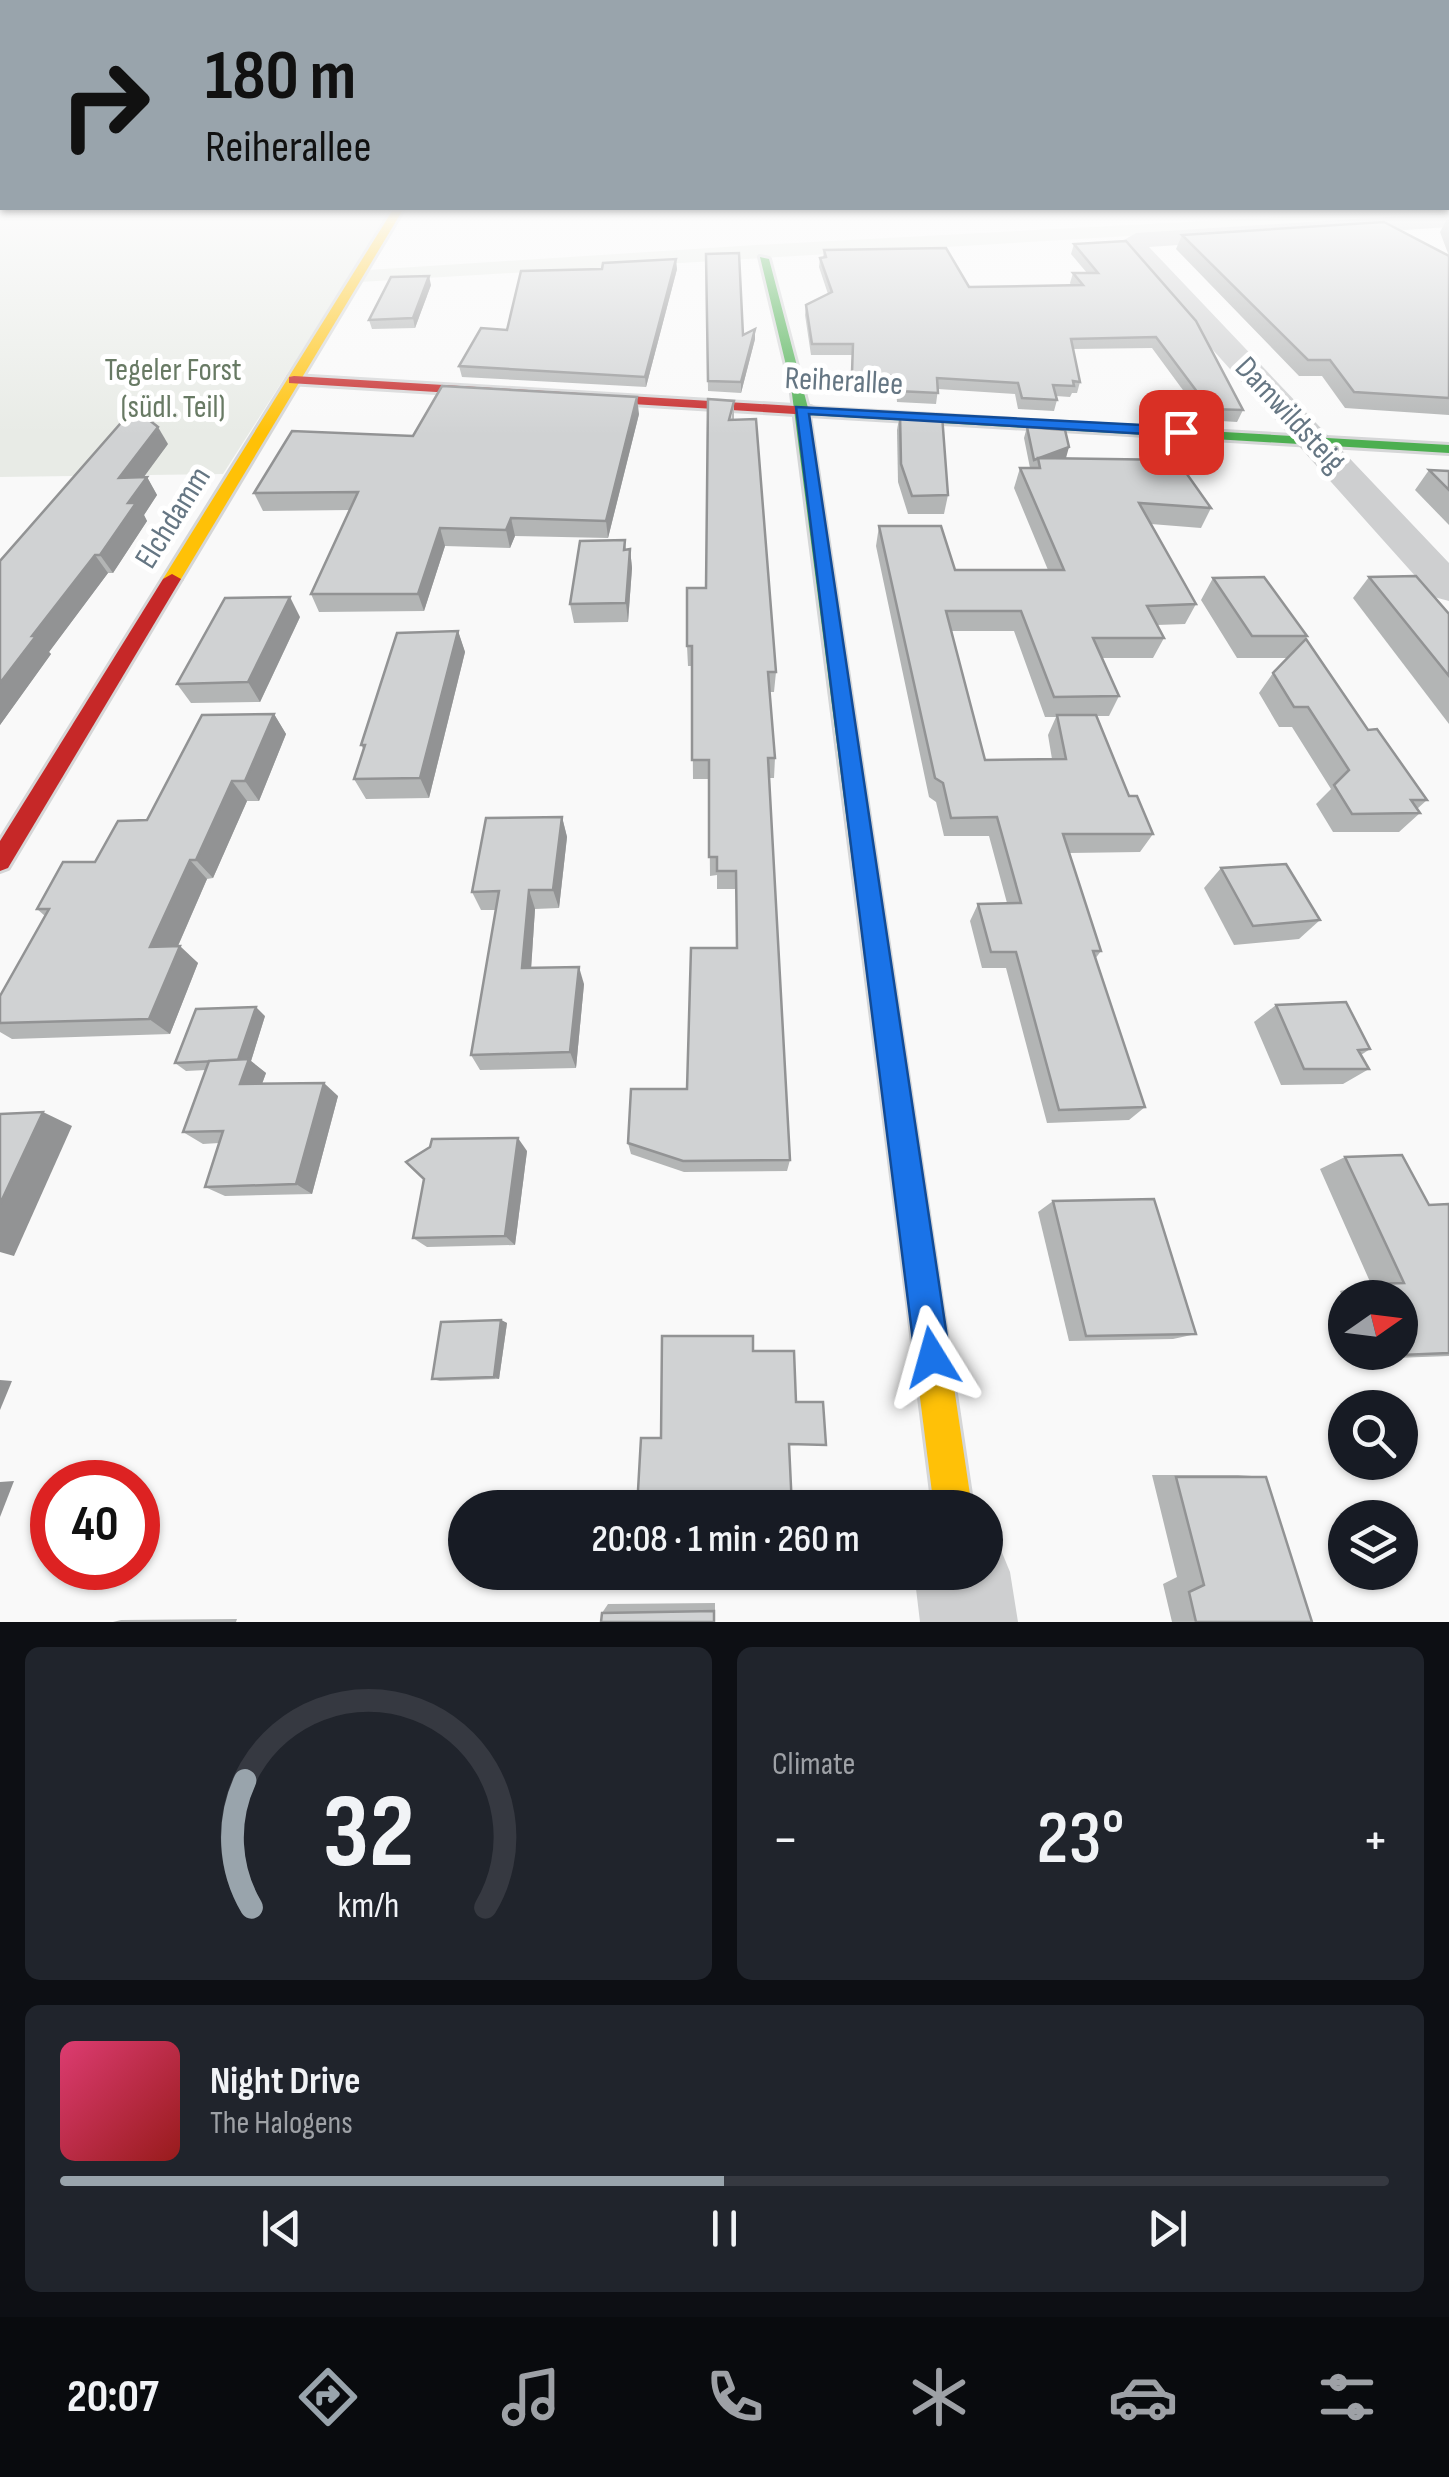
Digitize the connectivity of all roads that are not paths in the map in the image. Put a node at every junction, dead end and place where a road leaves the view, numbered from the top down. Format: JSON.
{"nodes":[{"id":1,"x":353,"y":284,"type":"edge"},
{"id":2,"x":770,"y":284,"type":"edge"},
{"id":3,"x":1168,"y":284,"type":"edge"},
{"id":4,"x":294,"y":380,"type":"junction"},
{"id":5,"x":801,"y":410,"type":"junction"},
{"id":6,"x":1316,"y":440,"type":"junction"},
{"id":7,"x":1449,"y":449,"type":"edge"},
{"id":8,"x":1449,"y":588,"type":"edge"},
{"id":9,"x":0,"y":861,"type":"edge"},
{"id":10,"x":951,"y":1490,"type":"edge"},
{"id":11,"x":965,"y":1590,"type":"edge"},
{"id":12,"x":969,"y":1622,"type":"edge"}],
"edges":[{"from":1,"to":4,"type":"street","name":"Elchdamm"},
{"from":2,"to":5,"type":"street"},
{"from":3,"to":6,"type":"street","name":"Damwildsteig"},
{"from":4,"to":5,"type":"street","name":"Reiherallee"},
{"from":4,"to":9,"type":"street","name":"Elchdamm"},
{"from":5,"to":6,"type":"street","name":"Reiherallee"},
{"from":5,"to":10,"type":"street"},
{"from":6,"to":7,"type":"street","name":"Reiherallee"},
{"from":6,"to":8,"type":"street","name":"Damwildsteig"},
{"from":11,"to":12,"type":"street"}]}
